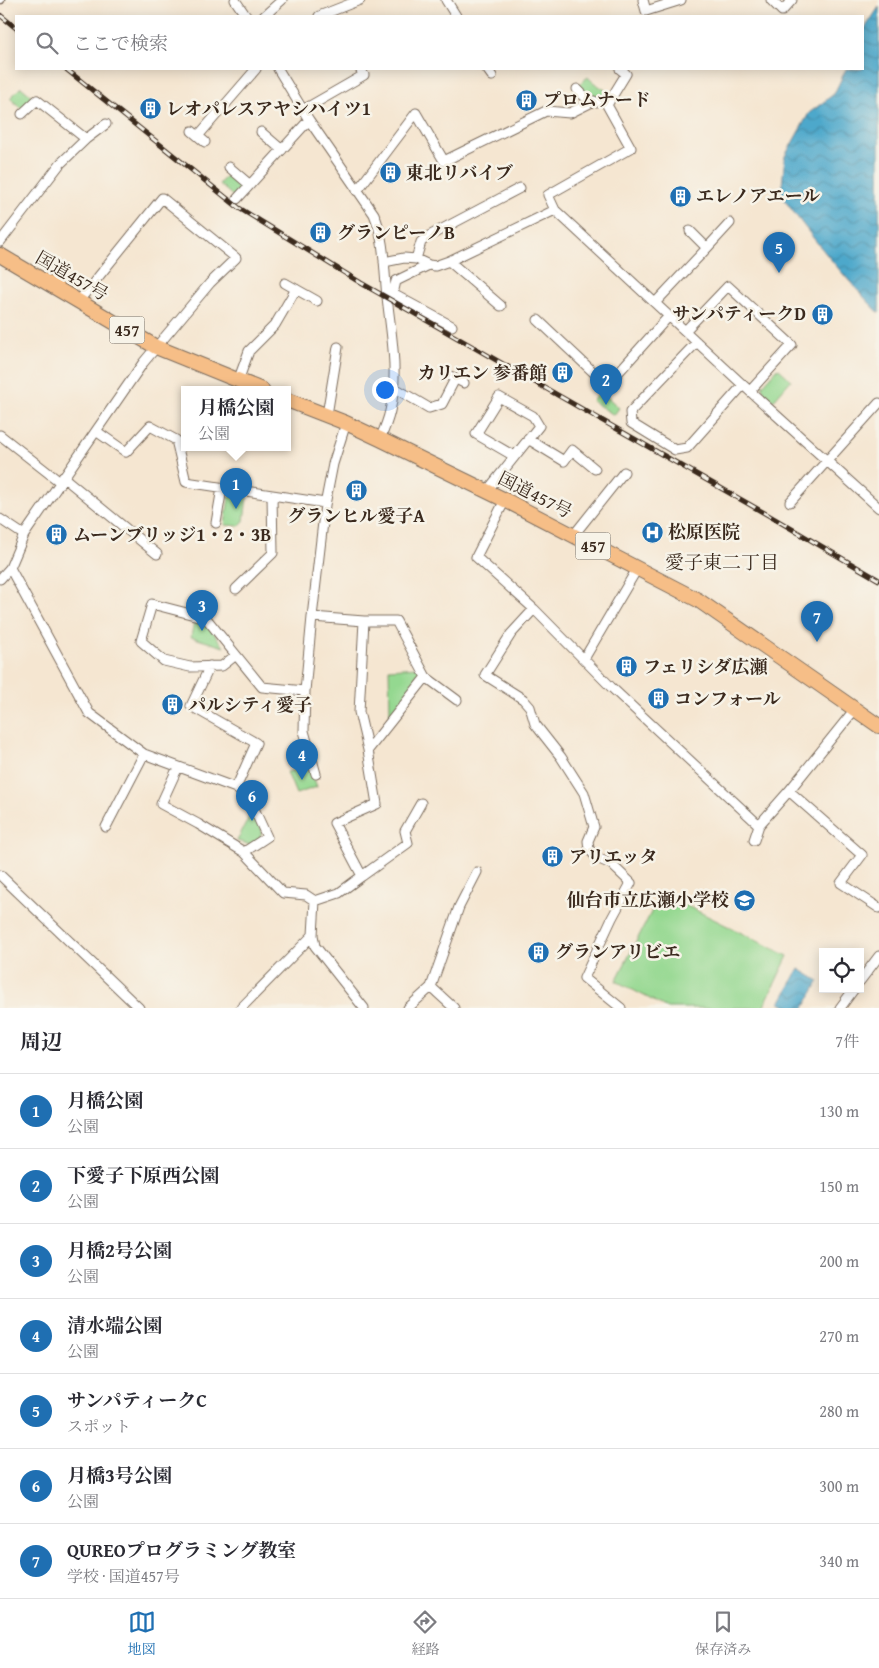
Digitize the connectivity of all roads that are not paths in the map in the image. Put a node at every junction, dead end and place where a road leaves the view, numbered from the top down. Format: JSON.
{"nodes":[{"id":1,"x":235,"y":0,"type":"edge"},
{"id":2,"x":282,"y":0,"type":"edge"},
{"id":3,"x":360,"y":0,"type":"edge"},
{"id":4,"x":446,"y":0,"type":"edge"},
{"id":5,"x":643,"y":0,"type":"edge"},
{"id":6,"x":681,"y":0,"type":"edge"},
{"id":7,"x":771,"y":0,"type":"edge"},
{"id":8,"x":792,"y":0,"type":"edge"},
{"id":9,"x":245,"y":15,"type":"edge"},
{"id":10,"x":265,"y":15,"type":"edge"},
{"id":11,"x":326,"y":15,"type":"edge"},
{"id":12,"x":455,"y":15,"type":"edge"},
{"id":13,"x":255,"y":70,"type":"edge"},
{"id":14,"x":279,"y":70,"type":"edge"},
{"id":15,"x":361,"y":70,"type":"edge"},
{"id":16,"x":621,"y":70,"type":"edge"},
{"id":17,"x":577,"y":89,"type":"dead end"},
{"id":18,"x":594,"y":101,"type":"junction"},
{"id":19,"x":607,"y":105,"type":"junction"},
{"id":20,"x":303,"y":110,"type":"junction"},
{"id":21,"x":22,"y":114,"type":"dead end"},
{"id":22,"x":309,"y":120,"type":"junction"},
{"id":23,"x":106,"y":124,"type":"dead end"},
{"id":24,"x":261,"y":132,"type":"dead end"},
{"id":25,"x":198,"y":136,"type":"dead end"},
{"id":26,"x":86,"y":139,"type":"junction"},
{"id":27,"x":282,"y":150,"type":"junction"},
{"id":28,"x":229,"y":167,"type":"dead end"},
{"id":29,"x":250,"y":185,"type":"junction"},
{"id":30,"x":520,"y":188,"type":"dead end"},
{"id":31,"x":357,"y":191,"type":"junction"},
{"id":32,"x":238,"y":199,"type":"dead end"},
{"id":33,"x":555,"y":210,"type":"junction"},
{"id":34,"x":730,"y":223,"type":"dead end"},
{"id":35,"x":690,"y":231,"type":"dead end"},
{"id":36,"x":0,"y":242,"type":"edge"},
{"id":37,"x":707,"y":248,"type":"junction"},
{"id":38,"x":0,"y":256,"type":"edge"},
{"id":39,"x":416,"y":259,"type":"junction"},
{"id":40,"x":449,"y":260,"type":"junction"},
{"id":41,"x":384,"y":262,"type":"junction"},
{"id":42,"x":429,"y":266,"type":"junction"},
{"id":43,"x":284,"y":283,"type":"dead end"},
{"id":44,"x":296,"y":289,"type":"junction"},
{"id":45,"x":317,"y":301,"type":"dead end"},
{"id":46,"x":78,"y":302,"type":"junction"},
{"id":47,"x":655,"y":302,"type":"junction"},
{"id":48,"x":501,"y":306,"type":"dead end"},
{"id":49,"x":669,"y":316,"type":"junction"},
{"id":50,"x":538,"y":320,"type":"dead end"},
{"id":51,"x":452,"y":326,"type":"dead end"},
{"id":52,"x":685,"y":331,"type":"junction"},
{"id":53,"x":697,"y":342,"type":"junction"},
{"id":54,"x":156,"y":347,"type":"junction"},
{"id":55,"x":338,"y":347,"type":"dead end"},
{"id":56,"x":456,"y":379,"type":"dead end"},
{"id":57,"x":238,"y":381,"type":"junction"},
{"id":58,"x":251,"y":386,"type":"edge"},
{"id":59,"x":393,"y":387,"type":"junction"},
{"id":60,"x":747,"y":388,"type":"junction"},
{"id":61,"x":291,"y":402,"type":"edge"},
{"id":62,"x":879,"y":403,"type":"edge"},
{"id":63,"x":327,"y":415,"type":"junction"},
{"id":64,"x":346,"y":423,"type":"junction"},
{"id":65,"x":96,"y":431,"type":"junction"},
{"id":66,"x":0,"y":435,"type":"edge"},
{"id":67,"x":380,"y":439,"type":"junction"},
{"id":68,"x":528,"y":439,"type":"junction"},
{"id":69,"x":514,"y":456,"type":"junction"},
{"id":70,"x":826,"y":462,"type":"junction"},
{"id":71,"x":596,"y":469,"type":"dead end"},
{"id":72,"x":624,"y":472,"type":"dead end"},
{"id":73,"x":62,"y":479,"type":"junction"},
{"id":74,"x":222,"y":488,"type":"junction"},
{"id":75,"x":487,"y":491,"type":"junction"},
{"id":76,"x":272,"y":495,"type":"junction"},
{"id":77,"x":505,"y":500,"type":"junction"},
{"id":78,"x":790,"y":502,"type":"dead end"},
{"id":79,"x":325,"y":503,"type":"junction"},
{"id":80,"x":879,"y":507,"type":"edge"},
{"id":81,"x":0,"y":519,"type":"edge"},
{"id":82,"x":216,"y":523,"type":"dead end"},
{"id":83,"x":24,"y":535,"type":"junction"},
{"id":84,"x":574,"y":536,"type":"junction"},
{"id":85,"x":157,"y":554,"type":"dead end"},
{"id":86,"x":10,"y":568,"type":"junction"},
{"id":87,"x":637,"y":569,"type":"junction"},
{"id":88,"x":0,"y":579,"type":"edge"},
{"id":89,"x":236,"y":589,"type":"dead end"},
{"id":90,"x":534,"y":609,"type":"junction"},
{"id":91,"x":312,"y":617,"type":"junction"},
{"id":92,"x":364,"y":621,"type":"junction"},
{"id":93,"x":236,"y":655,"type":"junction"},
{"id":94,"x":584,"y":659,"type":"junction"},
{"id":95,"x":210,"y":666,"type":"junction"},
{"id":96,"x":426,"y":677,"type":"junction"},
{"id":97,"x":305,"y":691,"type":"junction"},
{"id":98,"x":457,"y":700,"type":"dead end"},
{"id":99,"x":855,"y":709,"type":"junction"},
{"id":100,"x":879,"y":726,"type":"edge"},
{"id":101,"x":368,"y":750,"type":"junction"},
{"id":102,"x":144,"y":754,"type":"junction"},
{"id":103,"x":178,"y":767,"type":"junction"},
{"id":104,"x":316,"y":774,"type":"dead end"},
{"id":105,"x":236,"y":788,"type":"junction"},
{"id":106,"x":789,"y":791,"type":"junction"},
{"id":107,"x":421,"y":804,"type":"dead end"},
{"id":108,"x":759,"y":825,"type":"junction"},
{"id":109,"x":106,"y":827,"type":"dead end"},
{"id":110,"x":754,"y":840,"type":"dead end"},
{"id":111,"x":244,"y":852,"type":"junction"},
{"id":112,"x":477,"y":872,"type":"dead end"},
{"id":113,"x":0,"y":875,"type":"edge"},
{"id":114,"x":362,"y":876,"type":"junction"},
{"id":115,"x":315,"y":901,"type":"junction"},
{"id":116,"x":879,"y":908,"type":"edge"},
{"id":117,"x":313,"y":935,"type":"junction"},
{"id":118,"x":879,"y":956,"type":"edge"},
{"id":119,"x":864,"y":975,"type":"edge"},
{"id":120,"x":431,"y":987,"type":"junction"},
{"id":121,"x":851,"y":993,"type":"edge"},
{"id":122,"x":139,"y":1008,"type":"edge"},
{"id":123,"x":242,"y":1008,"type":"edge"},
{"id":124,"x":364,"y":1008,"type":"edge"},
{"id":125,"x":408,"y":1008,"type":"edge"},
{"id":126,"x":454,"y":1008,"type":"edge"},
{"id":127,"x":621,"y":1008,"type":"edge"},
{"id":128,"x":840,"y":1008,"type":"edge"}],
"edges":[{"from":1,"to":9,"type":"street"},
{"from":2,"to":10,"type":"street"},
{"from":3,"to":11,"type":"street"},
{"from":4,"to":12,"type":"street"},
{"from":5,"to":6,"type":"street"},
{"from":7,"to":8,"type":"street"},
{"from":13,"to":25,"type":"street"},
{"from":14,"to":20,"type":"street"},
{"from":15,"to":20,"type":"street"},
{"from":16,"to":19,"type":"street"},
{"from":17,"to":18,"type":"street"},
{"from":18,"to":19,"type":"street"},
{"from":18,"to":31,"type":"street"},
{"from":19,"to":33,"type":"street"},
{"from":20,"to":22,"type":"street"},
{"from":21,"to":26,"type":"street"},
{"from":22,"to":27,"type":"street"},
{"from":22,"to":31,"type":"street"},
{"from":23,"to":26,"type":"street"},
{"from":24,"to":27,"type":"street"},
{"from":26,"to":36,"type":"street"},
{"from":27,"to":29,"type":"street"},
{"from":28,"to":29,"type":"street"},
{"from":29,"to":32,"type":"street"},
{"from":30,"to":39,"type":"street"},
{"from":31,"to":41,"type":"street"},
{"from":33,"to":40,"type":"street"},
{"from":33,"to":47,"type":"street"},
{"from":34,"to":37,"type":"street"},
{"from":35,"to":37,"type":"street"},
{"from":37,"to":47,"type":"street"},
{"from":38,"to":46,"type":"highway","name":"国道457号","number":"457"},
{"from":39,"to":41,"type":"street"},
{"from":39,"to":42,"type":"street"},
{"from":40,"to":42,"type":"street"},
{"from":40,"to":48,"type":"street"},
{"from":41,"to":59,"type":"street"},
{"from":42,"to":51,"type":"street"},
{"from":43,"to":44,"type":"street"},
{"from":44,"to":45,"type":"street"},
{"from":44,"to":57,"type":"street"},
{"from":46,"to":54,"type":"highway","name":"国道457号","number":"457"},
{"from":46,"to":54,"type":"street"},
{"from":47,"to":49,"type":"street"},
{"from":49,"to":50,"type":"street"},
{"from":49,"to":52,"type":"street"},
{"from":52,"to":53,"type":"street"},
{"from":52,"to":60,"type":"street"},
{"from":53,"to":60,"type":"street"},
{"from":53,"to":60,"type":"street"},
{"from":54,"to":57,"type":"highway","name":"国道457号","number":"457"},
{"from":54,"to":65,"type":"street"},
{"from":55,"to":63,"type":"street"},
{"from":56,"to":59,"type":"street"},
{"from":57,"to":58,"type":"highway","name":"国道457号","number":"457"},
{"from":59,"to":67,"type":"street"},
{"from":60,"to":70,"type":"street"},
{"from":61,"to":63,"type":"highway","name":"国道457号","number":"457"},
{"from":62,"to":70,"type":"street"},
{"from":63,"to":64,"type":"highway","name":"国道457号","number":"457"},
{"from":64,"to":67,"type":"highway","name":"国道457号","number":"457"},
{"from":64,"to":79,"type":"street"},
{"from":65,"to":73,"type":"street"},
{"from":65,"to":74,"type":"street"},
{"from":66,"to":73,"type":"street"},
{"from":67,"to":75,"type":"highway","name":"国道457号","number":"457"},
{"from":68,"to":69,"type":"street"},
{"from":68,"to":69,"type":"street"},
{"from":68,"to":71,"type":"street"},
{"from":69,"to":75,"type":"street"},
{"from":70,"to":78,"type":"street"},
{"from":70,"to":80,"type":"street"},
{"from":72,"to":84,"type":"street"},
{"from":73,"to":83,"type":"street"},
{"from":73,"to":85,"type":"street"},
{"from":74,"to":76,"type":"street"},
{"from":74,"to":82,"type":"street"},
{"from":75,"to":77,"type":"highway","name":"国道457号","number":"457"},
{"from":76,"to":79,"type":"street"},
{"from":76,"to":89,"type":"street"},
{"from":77,"to":84,"type":"highway","name":"国道457号","number":"457"},
{"from":77,"to":90,"type":"street"},
{"from":79,"to":91,"type":"street"},
{"from":81,"to":83,"type":"street"},
{"from":83,"to":86,"type":"street"},
{"from":84,"to":87,"type":"highway","name":"国道457号","number":"457"},
{"from":86,"to":88,"type":"street"},
{"from":86,"to":102,"type":"street"},
{"from":87,"to":94,"type":"street"},
{"from":87,"to":99,"type":"highway","name":"国道457号","number":"457"},
{"from":90,"to":94,"type":"street"},
{"from":90,"to":127,"type":"street"},
{"from":91,"to":92,"type":"street"},
{"from":91,"to":97,"type":"street"},
{"from":92,"to":96,"type":"street"},
{"from":92,"to":101,"type":"street"},
{"from":93,"to":95,"type":"street"},
{"from":93,"to":95,"type":"street"},
{"from":93,"to":97,"type":"street"},
{"from":94,"to":108,"type":"street"},
{"from":95,"to":105,"type":"street"},
{"from":96,"to":98,"type":"street"},
{"from":96,"to":101,"type":"street"},
{"from":97,"to":104,"type":"street"},
{"from":99,"to":100,"type":"highway","name":"国道457号","number":"457"},
{"from":99,"to":106,"type":"street"},
{"from":101,"to":114,"type":"street"},
{"from":102,"to":103,"type":"street"},
{"from":102,"to":109,"type":"street"},
{"from":103,"to":105,"type":"street"},
{"from":103,"to":111,"type":"street"},
{"from":105,"to":111,"type":"street"},
{"from":106,"to":108,"type":"street"},
{"from":106,"to":116,"type":"street"},
{"from":107,"to":114,"type":"street"},
{"from":108,"to":110,"type":"street"},
{"from":111,"to":115,"type":"street"},
{"from":112,"to":120,"type":"street"},
{"from":113,"to":122,"type":"street"},
{"from":114,"to":115,"type":"street"},
{"from":115,"to":117,"type":"street"},
{"from":117,"to":123,"type":"street"},
{"from":117,"to":124,"type":"street"},
{"from":118,"to":119,"type":"street"},
{"from":120,"to":125,"type":"street"},
{"from":120,"to":126,"type":"street"},
{"from":121,"to":128,"type":"street"}]}
